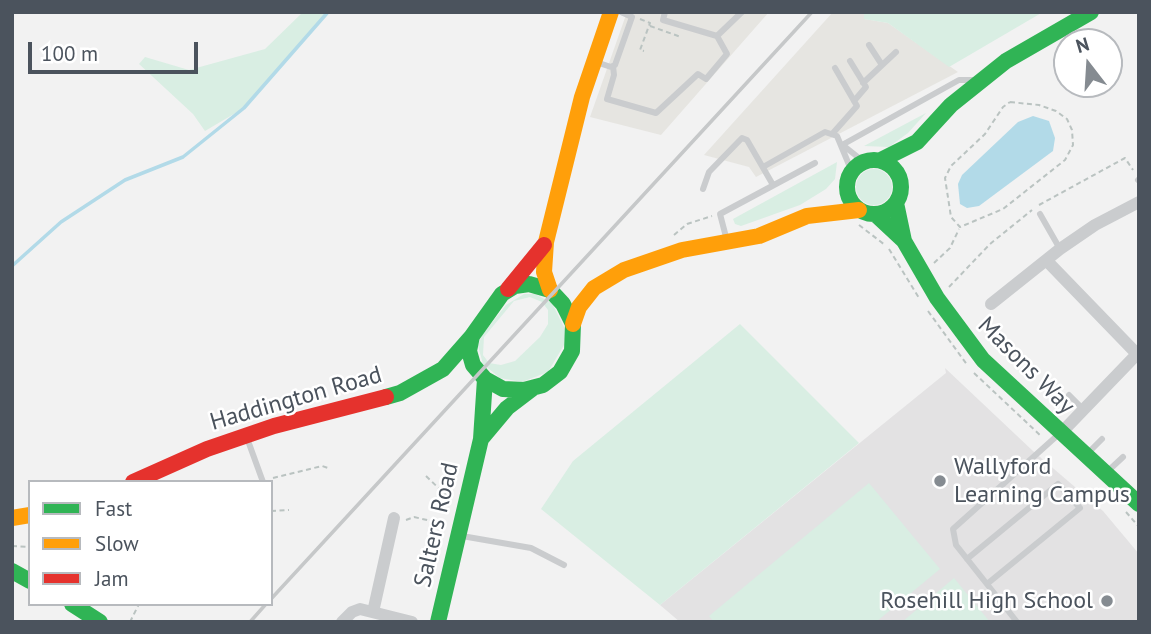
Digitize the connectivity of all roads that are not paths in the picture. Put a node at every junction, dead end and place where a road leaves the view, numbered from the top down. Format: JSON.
{"nodes":[{"id":1,"x":611,"y":12,"type":"edge"},
{"id":2,"x":621,"y":12,"type":"edge"},
{"id":3,"x":665,"y":12,"type":"edge"},
{"id":4,"x":742,"y":12,"type":"edge"},
{"id":5,"x":1091,"y":12,"type":"edge"},
{"id":6,"x":1070,"y":17,"type":"edge"},
{"id":7,"x":717,"y":36,"type":"junction"},
{"id":8,"x":869,"y":46,"type":"dead end"},
{"id":9,"x":896,"y":52,"type":"dead end"},
{"id":10,"x":594,"y":61,"type":"junction"},
{"id":11,"x":850,"y":61,"type":"dead end"},
{"id":12,"x":882,"y":65,"type":"junction"},
{"id":13,"x":613,"y":66,"type":"junction"},
{"id":14,"x":835,"y":68,"type":"dead end"},
{"id":15,"x":982,"y":80,"type":"junction"},
{"id":16,"x":863,"y":83,"type":"junction"},
{"id":17,"x":854,"y":101,"type":"junction"},
{"id":18,"x":833,"y":133,"type":"junction"},
{"id":19,"x":917,"y":142,"type":"junction"},
{"id":20,"x":842,"y":145,"type":"junction"},
{"id":21,"x":881,"y":160,"type":"junction"},
{"id":22,"x":815,"y":163,"type":"dead end"},
{"id":23,"x":762,"y":167,"type":"junction"},
{"id":24,"x":854,"y":172,"type":"junction"},
{"id":25,"x":901,"y":183,"type":"junction"},
{"id":26,"x":773,"y":186,"type":"junction"},
{"id":27,"x":703,"y":189,"type":"dead end"},
{"id":28,"x":896,"y":203,"type":"junction"},
{"id":29,"x":1137,"y":207,"type":"edge"},
{"id":30,"x":875,"y":214,"type":"junction"},
{"id":31,"x":1040,"y":214,"type":"dead end"},
{"id":32,"x":807,"y":216,"type":"junction"},
{"id":33,"x":858,"y":217,"type":"junction"},
{"id":34,"x":904,"y":241,"type":"junction"},
{"id":35,"x":546,"y":242,"type":"junction"},
{"id":36,"x":728,"y":243,"type":"junction"},
{"id":37,"x":1060,"y":249,"type":"junction"},
{"id":38,"x":1046,"y":260,"type":"junction"},
{"id":39,"x":594,"y":288,"type":"junction"},
{"id":40,"x":509,"y":289,"type":"junction"},
{"id":41,"x":552,"y":291,"type":"junction"},
{"id":42,"x":991,"y":304,"type":"dead end"},
{"id":43,"x":573,"y":324,"type":"junction"},
{"id":44,"x":471,"y":335,"type":"junction"},
{"id":45,"x":1138,"y":353,"type":"edge"},
{"id":46,"x":477,"y":372,"type":"junction"},
{"id":47,"x":433,"y":377,"type":"junction"},
{"id":48,"x":534,"y":388,"type":"junction"},
{"id":49,"x":1069,"y":395,"type":"dead end"},
{"id":50,"x":1084,"y":410,"type":"junction"},
{"id":51,"x":246,"y":435,"type":"junction"},
{"id":52,"x":1054,"y":437,"type":"junction"},
{"id":53,"x":481,"y":439,"type":"junction"},
{"id":54,"x":1102,"y":439,"type":"dead end"},
{"id":55,"x":1087,"y":455,"type":"junction"},
{"id":56,"x":1123,"y":457,"type":"dead end"},
{"id":57,"x":1107,"y":473,"type":"junction"},
{"id":58,"x":138,"y":480,"type":"edge"},
{"id":59,"x":262,"y":480,"type":"edge"},
{"id":60,"x":1131,"y":507,"type":"edge"},
{"id":61,"x":394,"y":518,"type":"road end"},
{"id":62,"x":458,"y":531,"type":"junction"},
{"id":63,"x":967,"y":559,"type":"junction"},
{"id":64,"x":564,"y":565,"type":"dead end"},
{"id":65,"x":12,"y":571,"type":"edge"},
{"id":66,"x":28,"y":580,"type":"edge"},
{"id":67,"x":987,"y":584,"type":"junction"},
{"id":68,"x":76,"y":606,"type":"edge"},
{"id":69,"x":373,"y":612,"type":"junction"},
{"id":70,"x":100,"y":622,"type":"edge"},
{"id":71,"x":342,"y":622,"type":"edge"},
{"id":72,"x":412,"y":622,"type":"edge"},
{"id":73,"x":438,"y":622,"type":"edge"},
{"id":74,"x":1017,"y":622,"type":"edge"}],
"edges":[{"from":1,"to":10,"type":"main road"},
{"from":2,"to":13,"type":"lane"},
{"from":3,"to":7,"type":"lane"},
{"from":4,"to":7,"type":"lane"},
{"from":5,"to":6,"type":"main road"},
{"from":6,"to":15,"type":"main road"},
{"from":7,"to":13,"type":"lane"},
{"from":8,"to":12,"type":"lane"},
{"from":9,"to":12,"type":"lane"},
{"from":10,"to":13,"type":"lane"},
{"from":10,"to":35,"type":"main road"},
{"from":11,"to":16,"type":"lane"},
{"from":12,"to":16,"type":"lane"},
{"from":14,"to":17,"type":"lane"},
{"from":15,"to":19,"type":"main road"},
{"from":15,"to":20,"type":"lane"},
{"from":16,"to":17,"type":"lane"},
{"from":17,"to":18,"type":"lane"},
{"from":18,"to":20,"type":"lane"},
{"from":18,"to":23,"type":"lane"},
{"from":19,"to":21,"type":"main road"},
{"from":19,"to":25,"type":"main road"},
{"from":20,"to":24,"type":"lane"},
{"from":20,"to":24,"type":"lane"},
{"from":21,"to":24,"type":"main road"},
{"from":21,"to":25,"type":"main road"},
{"from":22,"to":26,"type":"lane"},
{"from":23,"to":26,"type":"lane"},
{"from":23,"to":27,"type":"lane"},
{"from":24,"to":32,"type":"main road"},
{"from":24,"to":33,"type":"main road"},
{"from":25,"to":28,"type":"main road"},
{"from":26,"to":36,"type":"lane"},
{"from":28,"to":30,"type":"main road"},
{"from":28,"to":34,"type":"main road","name":"Masons Way"},
{"from":29,"to":37,"type":"street"},
{"from":30,"to":33,"type":"main road"},
{"from":30,"to":34,"type":"main road","name":"Masons Way"},
{"from":31,"to":37,"type":"lane"},
{"from":32,"to":33,"type":"main road"},
{"from":32,"to":36,"type":"main road"},
{"from":34,"to":52,"type":"main road","name":"Masons Way"},
{"from":35,"to":40,"type":"main road"},
{"from":35,"to":41,"type":"main road"},
{"from":36,"to":39,"type":"main road"},
{"from":37,"to":38,"type":"street"},
{"from":38,"to":42,"type":"street"},
{"from":38,"to":45,"type":"street"},
{"from":39,"to":41,"type":"main road"},
{"from":39,"to":43,"type":"main road"},
{"from":40,"to":41,"type":"main road"},
{"from":40,"to":44,"type":"main road"},
{"from":41,"to":43,"type":"main road"},
{"from":43,"to":48,"type":"main road"},
{"from":44,"to":46,"type":"main road"},
{"from":44,"to":47,"type":"main road","name":"Haddington Road"},
{"from":45,"to":50,"type":"street"},
{"from":46,"to":47,"type":"main road","name":"Haddington Road"},
{"from":46,"to":48,"type":"main road"},
{"from":46,"to":53,"type":"main road","name":"Salters Road"},
{"from":47,"to":51,"type":"main road","name":"Haddington Road"},
{"from":48,"to":53,"type":"main road","name":"Salters Road"},
{"from":49,"to":50,"type":"lane"},
{"from":50,"to":52,"type":"street"},
{"from":51,"to":58,"type":"main road","name":"Haddington Road"},
{"from":51,"to":59,"type":"lane"},
{"from":52,"to":55,"type":"main road","name":"Masons Way"},
{"from":52,"to":63,"type":"lane"},
{"from":53,"to":62,"type":"main road","name":"Salters Road"},
{"from":54,"to":55,"type":"lane"},
{"from":55,"to":57,"type":"main road","name":"Masons Way"},
{"from":56,"to":57,"type":"lane"},
{"from":57,"to":60,"type":"main road","name":"Masons Way"},
{"from":61,"to":69,"type":"street"},
{"from":62,"to":64,"type":"lane"},
{"from":62,"to":73,"type":"main road","name":"Salters Road"},
{"from":63,"to":67,"type":"lane"},
{"from":63,"to":67,"type":"lane"},
{"from":65,"to":66,"type":"main road"},
{"from":67,"to":74,"type":"lane"},
{"from":68,"to":70,"type":"main road"},
{"from":69,"to":71,"type":"street"},
{"from":69,"to":72,"type":"street"}]}
